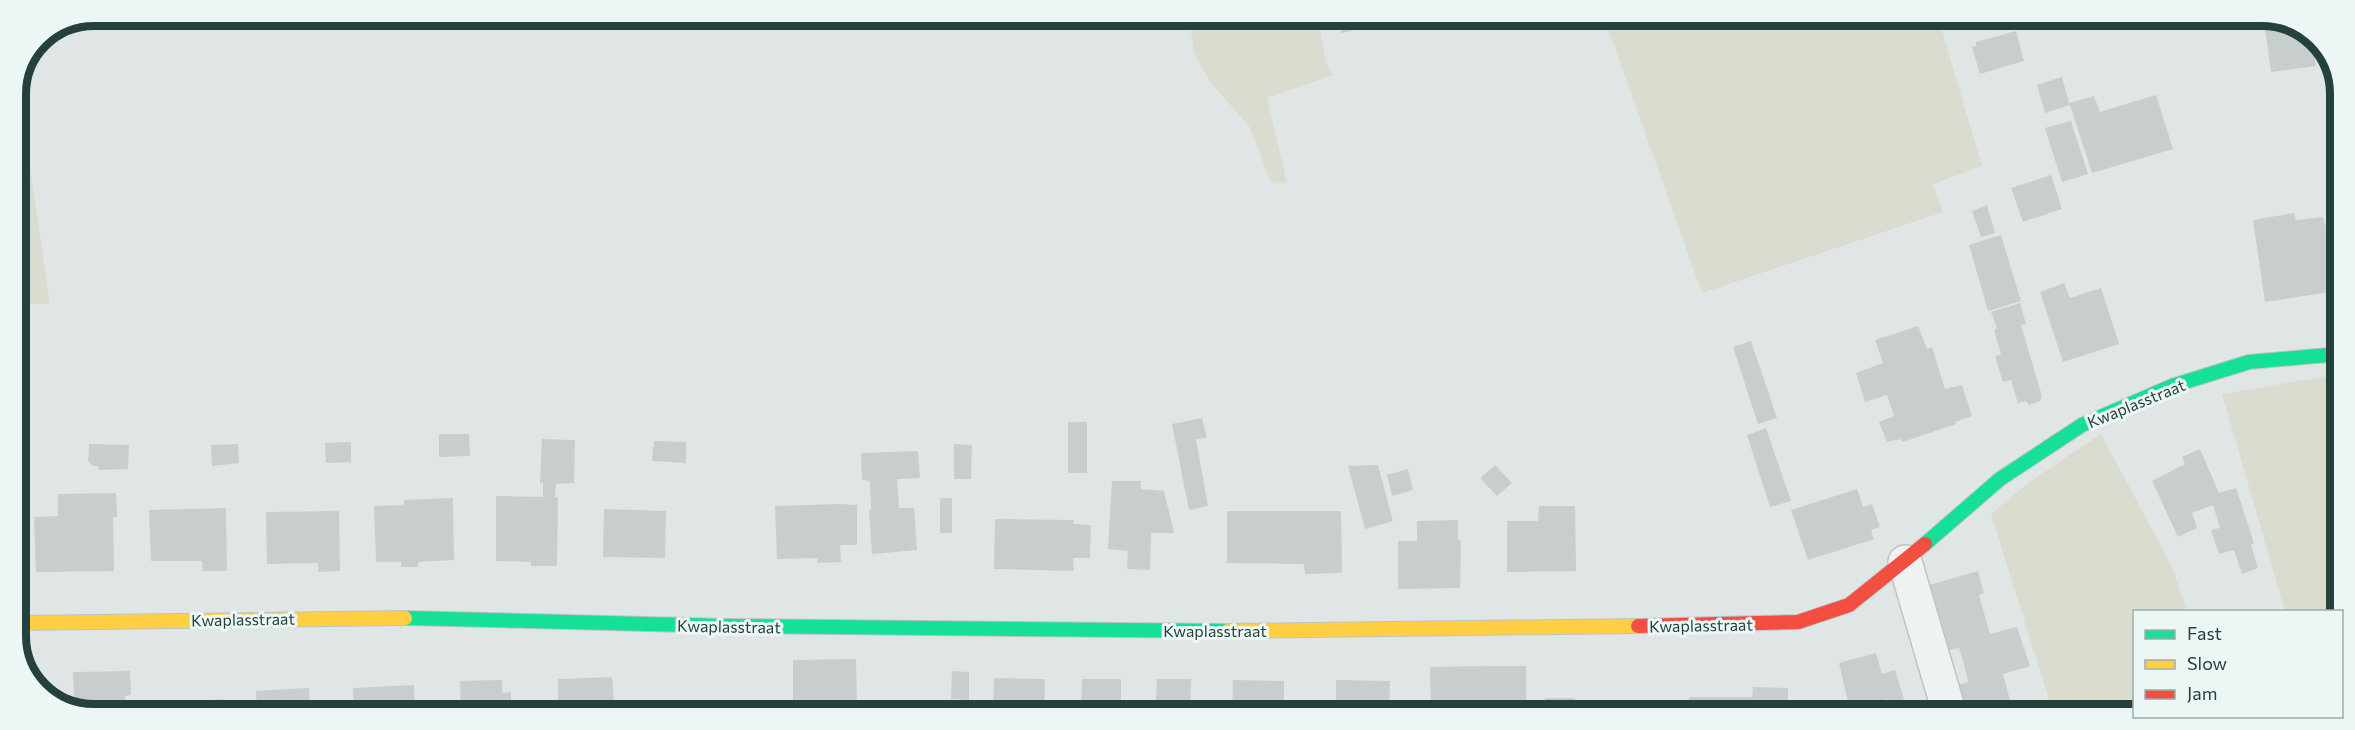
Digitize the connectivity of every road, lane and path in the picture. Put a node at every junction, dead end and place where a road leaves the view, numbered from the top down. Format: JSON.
{"nodes":[{"id":1,"x":2329,"y":355,"type":"edge"},
{"id":2,"x":1905,"y":562,"type":"junction"},
{"id":3,"x":26,"y":623,"type":"edge"},
{"id":4,"x":1947,"y":704,"type":"edge"}],
"edges":[{"from":1,"to":2,"type":"street","name":"Kwaplasstraat"},
{"from":2,"to":3,"type":"street","name":"Kwaplasstraat"},
{"from":2,"to":4,"type":"street"}]}
